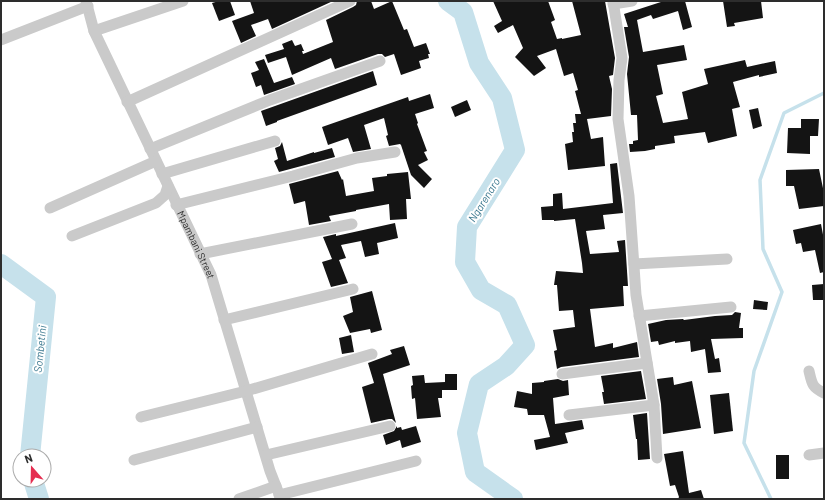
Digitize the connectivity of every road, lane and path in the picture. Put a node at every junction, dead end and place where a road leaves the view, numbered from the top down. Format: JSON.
{"nodes":[{"id":1,"x":183,"y":1,"type":"edge"},
{"id":2,"x":350,"y":1,"type":"edge"},
{"id":3,"x":632,"y":1,"type":"edge"},
{"id":4,"x":613,"y":2,"type":"edge"},
{"id":5,"x":87,"y":4,"type":"edge"},
{"id":6,"x":94,"y":31,"type":"junction"},
{"id":7,"x":1,"y":40,"type":"edge"},
{"id":8,"x":380,"y":61,"type":"dead end"},
{"id":9,"x":127,"y":102,"type":"junction"},
{"id":10,"x":275,"y":141,"type":"dead end"},
{"id":11,"x":150,"y":149,"type":"junction"},
{"id":12,"x":395,"y":152,"type":"dead end"},
{"id":13,"x":156,"y":161,"type":"junction"},
{"id":14,"x":162,"y":174,"type":"junction"},
{"id":15,"x":168,"y":186,"type":"junction"},
{"id":16,"x":176,"y":205,"type":"junction"},
{"id":17,"x":50,"y":208,"type":"dead end"},
{"id":18,"x":352,"y":224,"type":"dead end"},
{"id":19,"x":72,"y":236,"type":"dead end"},
{"id":20,"x":200,"y":254,"type":"junction"},
{"id":21,"x":727,"y":259,"type":"dead end"},
{"id":22,"x":634,"y":264,"type":"junction"},
{"id":23,"x":353,"y":289,"type":"dead end"},
{"id":24,"x":731,"y":307,"type":"dead end"},
{"id":25,"x":639,"y":316,"type":"junction"},
{"id":26,"x":224,"y":320,"type":"junction"},
{"id":27,"x":372,"y":354,"type":"dead end"},
{"id":28,"x":647,"y":363,"type":"junction"},
{"id":29,"x":809,"y":371,"type":"dead end"},
{"id":30,"x":562,"y":374,"type":"dead end"},
{"id":31,"x":246,"y":390,"type":"junction"},
{"id":32,"x":824,"y":393,"type":"edge"},
{"id":33,"x":654,"y":405,"type":"junction"},
{"id":34,"x":568,"y":415,"type":"dead end"},
{"id":35,"x":141,"y":418,"type":"dead end"},
{"id":36,"x":257,"y":426,"type":"junction"},
{"id":37,"x":390,"y":426,"type":"dead end"},
{"id":38,"x":824,"y":453,"type":"edge"},
{"id":39,"x":266,"y":455,"type":"junction"},
{"id":40,"x":809,"y":455,"type":"dead end"},
{"id":41,"x":657,"y":458,"type":"dead end"},
{"id":42,"x":134,"y":460,"type":"dead end"},
{"id":43,"x":416,"y":461,"type":"dead end"},
{"id":44,"x":279,"y":493,"type":"edge"},
{"id":45,"x":239,"y":499,"type":"edge"}],
"edges":[{"from":1,"to":6,"type":"street"},
{"from":2,"to":9,"type":"street"},
{"from":3,"to":4,"type":"street"},
{"from":4,"to":22,"type":"street"},
{"from":5,"to":6,"type":"street","name":"Mpambani Street"},
{"from":5,"to":7,"type":"street"},
{"from":6,"to":9,"type":"street","name":"Mpambani Street"},
{"from":8,"to":11,"type":"street"},
{"from":9,"to":11,"type":"street","name":"Mpambani Street"},
{"from":10,"to":14,"type":"street"},
{"from":11,"to":13,"type":"street","name":"Mpambani Street"},
{"from":12,"to":16,"type":"street"},
{"from":13,"to":14,"type":"street","name":"Mpambani Street"},
{"from":13,"to":17,"type":"street"},
{"from":14,"to":15,"type":"street","name":"Mpambani Street"},
{"from":15,"to":16,"type":"street","name":"Mpambani Street"},
{"from":15,"to":19,"type":"street"},
{"from":16,"to":20,"type":"street","name":"Mpambani Street"},
{"from":18,"to":20,"type":"street"},
{"from":20,"to":26,"type":"street","name":"Mpambani Street"},
{"from":21,"to":22,"type":"street"},
{"from":22,"to":25,"type":"street"},
{"from":23,"to":26,"type":"street"},
{"from":24,"to":25,"type":"street"},
{"from":25,"to":28,"type":"street"},
{"from":26,"to":31,"type":"street","name":"Mpambani Street"},
{"from":27,"to":31,"type":"street"},
{"from":28,"to":30,"type":"street"},
{"from":28,"to":33,"type":"street"},
{"from":29,"to":32,"type":"street"},
{"from":31,"to":35,"type":"street"},
{"from":31,"to":36,"type":"street","name":"Mpambani Street"},
{"from":33,"to":34,"type":"street"},
{"from":33,"to":41,"type":"street"},
{"from":36,"to":39,"type":"street","name":"Mpambani Street"},
{"from":36,"to":42,"type":"street"},
{"from":37,"to":39,"type":"street"},
{"from":38,"to":40,"type":"street"},
{"from":39,"to":44,"type":"street","name":"Mpambani Street"},
{"from":43,"to":44,"type":"street"},
{"from":44,"to":45,"type":"street"}]}
